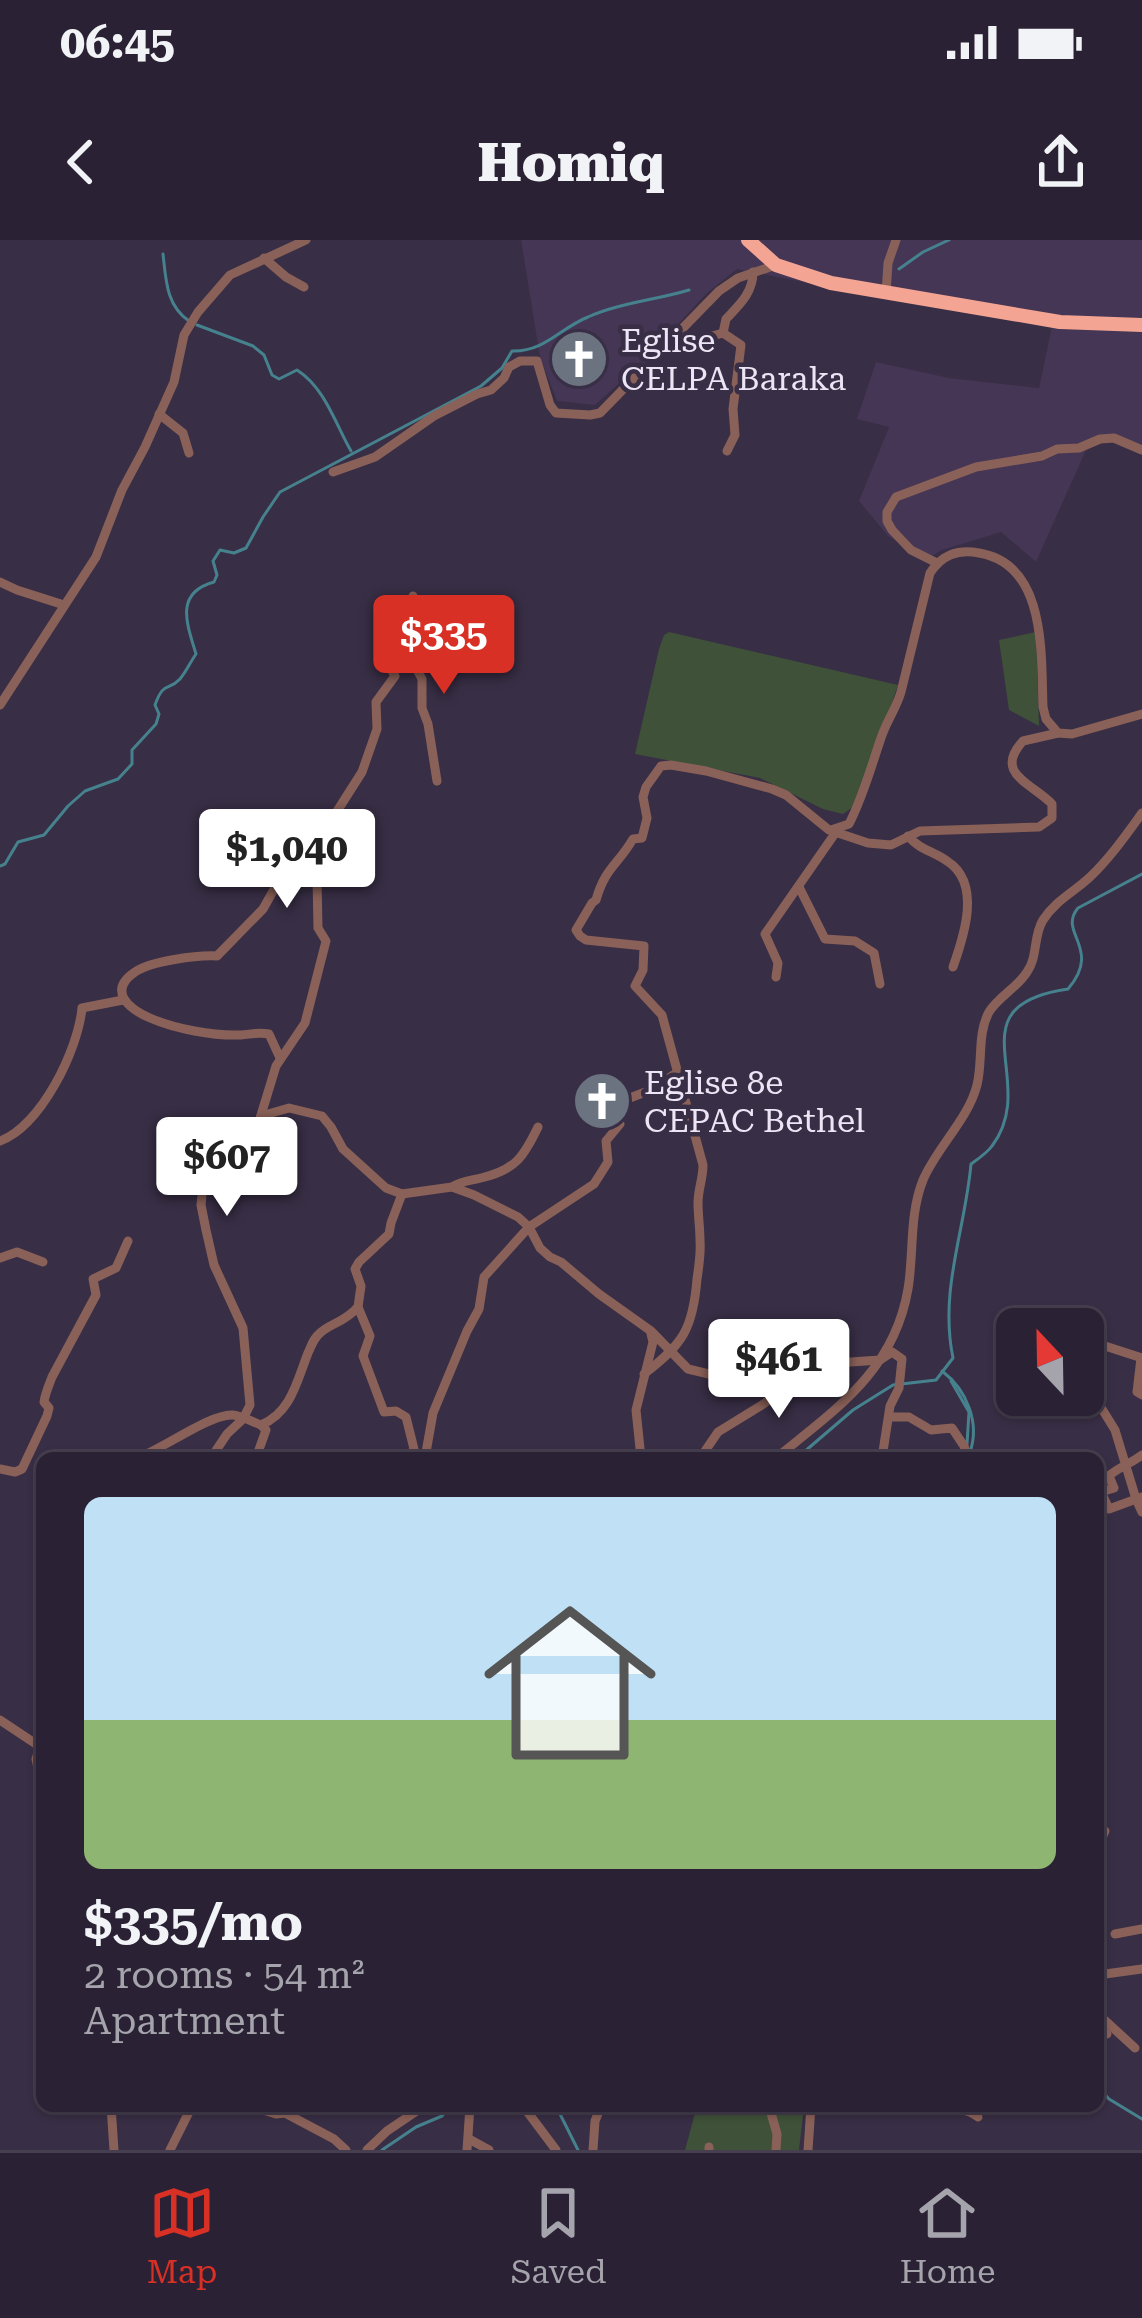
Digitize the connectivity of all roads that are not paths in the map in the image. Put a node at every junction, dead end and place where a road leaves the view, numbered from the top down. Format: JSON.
{"nodes":[{"id":1,"x":306,"y":240,"type":"edge"},
{"id":2,"x":748,"y":240,"type":"edge"},
{"id":3,"x":896,"y":240,"type":"edge"},
{"id":4,"x":264,"y":258,"type":"junction"},
{"id":5,"x":776,"y":265,"type":"junction"},
{"id":6,"x":753,"y":272,"type":"junction"},
{"id":7,"x":304,"y":287,"type":"dead end"},
{"id":8,"x":886,"y":293,"type":"junction"},
{"id":9,"x":1142,"y":325,"type":"edge"},
{"id":10,"x":723,"y":334,"type":"junction"},
{"id":11,"x":674,"y":336,"type":"junction"},
{"id":12,"x":159,"y":414,"type":"junction"},
{"id":13,"x":1142,"y":450,"type":"edge"},
{"id":14,"x":728,"y":452,"type":"dead end"},
{"id":15,"x":189,"y":453,"type":"dead end"},
{"id":16,"x":333,"y":472,"type":"dead end"},
{"id":17,"x":937,"y":563,"type":"junction"},
{"id":18,"x":0,"y":582,"type":"edge"},
{"id":19,"x":413,"y":596,"type":"dead end"},
{"id":20,"x":64,"y":605,"type":"junction"},
{"id":21,"x":394,"y":641,"type":"junction"},
{"id":22,"x":0,"y":705,"type":"edge"},
{"id":23,"x":1142,"y":714,"type":"edge"},
{"id":24,"x":1058,"y":734,"type":"junction"},
{"id":25,"x":436,"y":781,"type":"dead end"},
{"id":26,"x":1142,"y":813,"type":"edge"},
{"id":27,"x":833,"y":831,"type":"junction"},
{"id":28,"x":908,"y":836,"type":"junction"},
{"id":29,"x":309,"y":857,"type":"junction"},
{"id":30,"x":799,"y":886,"type":"junction"},
{"id":31,"x":953,"y":967,"type":"dead end"},
{"id":32,"x":776,"y":977,"type":"dead end"},
{"id":33,"x":880,"y":984,"type":"dead end"},
{"id":34,"x":123,"y":1000,"type":"junction"},
{"id":35,"x":280,"y":1058,"type":"junction"},
{"id":36,"x":678,"y":1072,"type":"junction"},
{"id":37,"x":261,"y":1116,"type":"junction"},
{"id":38,"x":538,"y":1127,"type":"dead end"},
{"id":39,"x":0,"y":1141,"type":"edge"},
{"id":40,"x":452,"y":1187,"type":"junction"},
{"id":41,"x":402,"y":1194,"type":"junction"},
{"id":42,"x":529,"y":1227,"type":"junction"},
{"id":43,"x":128,"y":1241,"type":"dead end"},
{"id":44,"x":0,"y":1258,"type":"edge"},
{"id":45,"x":44,"y":1262,"type":"dead end"},
{"id":46,"x":358,"y":1307,"type":"junction"},
{"id":47,"x":651,"y":1331,"type":"junction"},
{"id":48,"x":1104,"y":1346,"type":"edge"},
{"id":49,"x":670,"y":1353,"type":"junction"},
{"id":50,"x":791,"y":1358,"type":"junction"},
{"id":51,"x":1142,"y":1358,"type":"edge"},
{"id":52,"x":880,"y":1360,"type":"junction"},
{"id":53,"x":644,"y":1374,"type":"junction"},
{"id":54,"x":1142,"y":1395,"type":"edge"},
{"id":55,"x":1104,"y":1412,"type":"edge"},
{"id":56,"x":889,"y":1417,"type":"junction"},
{"id":57,"x":243,"y":1419,"type":"junction"},
{"id":58,"x":260,"y":1425,"type":"junction"},
{"id":59,"x":152,"y":1452,"type":"edge"},
{"id":60,"x":215,"y":1452,"type":"edge"},
{"id":61,"x":258,"y":1452,"type":"edge"},
{"id":62,"x":412,"y":1452,"type":"edge"},
{"id":63,"x":425,"y":1452,"type":"edge"},
{"id":64,"x":640,"y":1452,"type":"edge"},
{"id":65,"x":704,"y":1452,"type":"edge"},
{"id":66,"x":783,"y":1452,"type":"edge"},
{"id":67,"x":883,"y":1452,"type":"edge"},
{"id":68,"x":966,"y":1452,"type":"edge"},
{"id":69,"x":1142,"y":1455,"type":"edge"},
{"id":70,"x":1127,"y":1467,"type":"junction"},
{"id":71,"x":0,"y":1469,"type":"edge"},
{"id":72,"x":1104,"y":1477,"type":"edge"},
{"id":73,"x":1104,"y":1498,"type":"edge"},
{"id":74,"x":1139,"y":1498,"type":"edge"},
{"id":75,"x":1142,"y":1512,"type":"edge"},
{"id":76,"x":0,"y":1720,"type":"edge"},
{"id":77,"x":36,"y":1741,"type":"edge"},
{"id":78,"x":1142,"y":1929,"type":"edge"},
{"id":79,"x":1115,"y":1934,"type":"dead end"},
{"id":80,"x":1142,"y":1970,"type":"edge"},
{"id":81,"x":1104,"y":1974,"type":"edge"},
{"id":82,"x":1104,"y":2020,"type":"edge"},
{"id":83,"x":1135,"y":2048,"type":"dead end"},
{"id":84,"x":111,"y":2112,"type":"edge"},
{"id":85,"x":189,"y":2112,"type":"edge"},
{"id":86,"x":270,"y":2112,"type":"edge"},
{"id":87,"x":415,"y":2112,"type":"edge"},
{"id":88,"x":470,"y":2112,"type":"edge"},
{"id":89,"x":528,"y":2112,"type":"edge"},
{"id":90,"x":599,"y":2112,"type":"edge"},
{"id":91,"x":771,"y":2112,"type":"edge"},
{"id":92,"x":811,"y":2112,"type":"edge"},
{"id":93,"x":972,"y":2112,"type":"edge"},
{"id":94,"x":978,"y":2117,"type":"dead end"},
{"id":95,"x":468,"y":2145,"type":"edge"},
{"id":96,"x":114,"y":2150,"type":"edge"},
{"id":97,"x":170,"y":2150,"type":"edge"},
{"id":98,"x":346,"y":2150,"type":"edge"},
{"id":99,"x":367,"y":2150,"type":"edge"},
{"id":100,"x":489,"y":2150,"type":"edge"},
{"id":101,"x":556,"y":2150,"type":"edge"},
{"id":102,"x":592,"y":2150,"type":"edge"},
{"id":103,"x":776,"y":2150,"type":"edge"},
{"id":104,"x":808,"y":2150,"type":"edge"}],
"edges":[{"from":1,"to":4,"type":"street"},
{"from":2,"to":5,"type":"highway"},
{"from":3,"to":8,"type":"street"},
{"from":4,"to":7,"type":"street"},
{"from":4,"to":12,"type":"street"},
{"from":5,"to":6,"type":"street"},
{"from":5,"to":8,"type":"highway"},
{"from":6,"to":10,"type":"street"},
{"from":6,"to":11,"type":"street"},
{"from":8,"to":9,"type":"highway"},
{"from":10,"to":11,"type":"street"},
{"from":10,"to":14,"type":"street"},
{"from":11,"to":16,"type":"street"},
{"from":12,"to":15,"type":"street"},
{"from":12,"to":20,"type":"street"},
{"from":13,"to":17,"type":"street"},
{"from":17,"to":24,"type":"street"},
{"from":17,"to":27,"type":"street"},
{"from":18,"to":20,"type":"street"},
{"from":19,"to":21,"type":"street"},
{"from":20,"to":22,"type":"street"},
{"from":21,"to":25,"type":"street"},
{"from":21,"to":29,"type":"street"},
{"from":23,"to":24,"type":"street"},
{"from":24,"to":28,"type":"street"},
{"from":26,"to":52,"type":"street"},
{"from":27,"to":28,"type":"street"},
{"from":27,"to":30,"type":"street"},
{"from":27,"to":36,"type":"street"},
{"from":28,"to":31,"type":"street"},
{"from":29,"to":34,"type":"street"},
{"from":29,"to":35,"type":"street"},
{"from":30,"to":32,"type":"street"},
{"from":30,"to":33,"type":"street"},
{"from":34,"to":35,"type":"street"},
{"from":34,"to":39,"type":"street"},
{"from":35,"to":37,"type":"street"},
{"from":36,"to":42,"type":"street"},
{"from":36,"to":49,"type":"street"},
{"from":37,"to":41,"type":"street"},
{"from":37,"to":57,"type":"street"},
{"from":38,"to":40,"type":"street"},
{"from":40,"to":41,"type":"street"},
{"from":40,"to":42,"type":"street"},
{"from":41,"to":46,"type":"street"},
{"from":42,"to":47,"type":"street"},
{"from":42,"to":63,"type":"street"},
{"from":43,"to":71,"type":"street"},
{"from":44,"to":45,"type":"street"},
{"from":46,"to":58,"type":"street"},
{"from":46,"to":62,"type":"street"},
{"from":47,"to":49,"type":"street"},
{"from":47,"to":53,"type":"street"},
{"from":48,"to":51,"type":"street"},
{"from":49,"to":50,"type":"street"},
{"from":49,"to":53,"type":"street"},
{"from":50,"to":52,"type":"street"},
{"from":50,"to":65,"type":"street"},
{"from":51,"to":54,"type":"street"},
{"from":52,"to":56,"type":"street"},
{"from":52,"to":66,"type":"street"},
{"from":53,"to":64,"type":"street"},
{"from":55,"to":70,"type":"street"},
{"from":56,"to":67,"type":"street"},
{"from":56,"to":68,"type":"street"},
{"from":57,"to":58,"type":"street"},
{"from":57,"to":59,"type":"street"},
{"from":57,"to":60,"type":"street"},
{"from":58,"to":61,"type":"street"},
{"from":69,"to":70,"type":"street"},
{"from":70,"to":72,"type":"street"},
{"from":70,"to":74,"type":"street"},
{"from":73,"to":74,"type":"street"},
{"from":74,"to":75,"type":"street"},
{"from":76,"to":77,"type":"street"},
{"from":78,"to":79,"type":"street"},
{"from":80,"to":81,"type":"street"},
{"from":82,"to":83,"type":"street"},
{"from":84,"to":96,"type":"street"},
{"from":85,"to":97,"type":"street"},
{"from":86,"to":98,"type":"street"},
{"from":87,"to":99,"type":"street"},
{"from":88,"to":95,"type":"street"},
{"from":89,"to":101,"type":"street"},
{"from":90,"to":102,"type":"street"},
{"from":91,"to":103,"type":"street"},
{"from":92,"to":104,"type":"street"},
{"from":93,"to":94,"type":"street"},
{"from":95,"to":100,"type":"street"}]}
